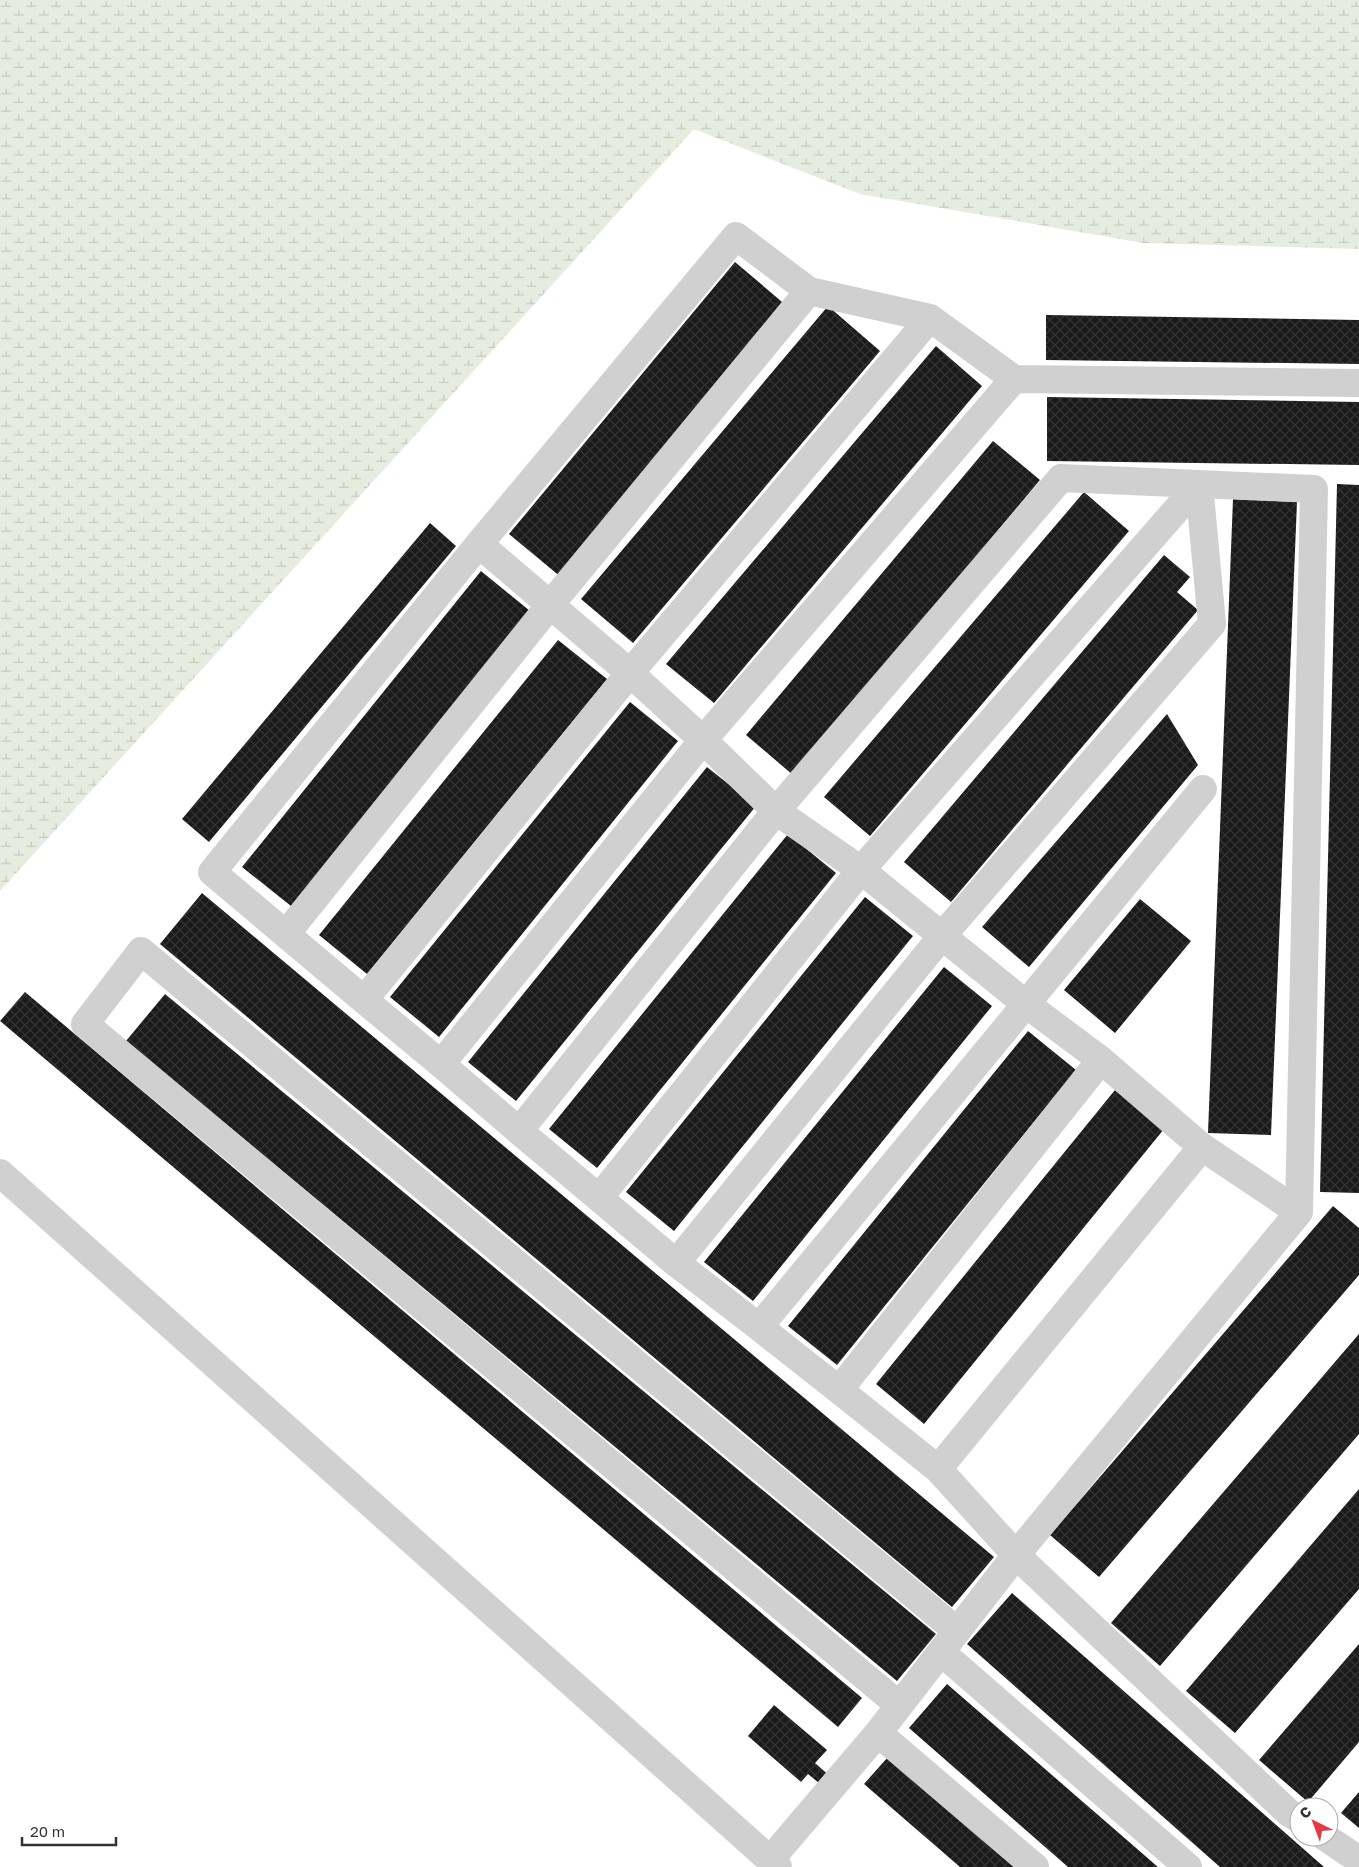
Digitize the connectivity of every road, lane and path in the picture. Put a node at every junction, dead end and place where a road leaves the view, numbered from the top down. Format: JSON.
{"nodes":[{"id":1,"x":810,"y":291,"type":"junction"},
{"id":2,"x":930,"y":318,"type":"junction"},
{"id":3,"x":1014,"y":379,"type":"junction"},
{"id":4,"x":1359,"y":383,"type":"edge"},
{"id":5,"x":1199,"y":484,"type":"junction"},
{"id":6,"x":478,"y":544,"type":"junction"},
{"id":7,"x":550,"y":605,"type":"junction"},
{"id":8,"x":630,"y":673,"type":"junction"},
{"id":9,"x":703,"y":740,"type":"junction"},
{"id":10,"x":1203,"y":789,"type":"dead end"},
{"id":11,"x":776,"y":811,"type":"junction"},
{"id":12,"x":861,"y":870,"type":"junction"},
{"id":13,"x":286,"y":934,"type":"junction"},
{"id":14,"x":942,"y":936,"type":"junction"},
{"id":15,"x":364,"y":1000,"type":"junction"},
{"id":16,"x":1026,"y":1004,"type":"junction"},
{"id":17,"x":1100,"y":1060,"type":"junction"},
{"id":18,"x":440,"y":1064,"type":"junction"},
{"id":19,"x":519,"y":1131,"type":"junction"},
{"id":20,"x":1202,"y":1147,"type":"junction"},
{"id":21,"x":0,"y":1173,"type":"edge"},
{"id":22,"x":599,"y":1198,"type":"junction"},
{"id":23,"x":1299,"y":1212,"type":"junction"},
{"id":24,"x":676,"y":1263,"type":"junction"},
{"id":25,"x":759,"y":1327,"type":"junction"},
{"id":26,"x":839,"y":1390,"type":"junction"},
{"id":27,"x":938,"y":1468,"type":"junction"},
{"id":28,"x":1016,"y":1555,"type":"junction"},
{"id":29,"x":957,"y":1631,"type":"junction"},
{"id":30,"x":941,"y":1652,"type":"junction"},
{"id":31,"x":899,"y":1705,"type":"junction"},
{"id":32,"x":878,"y":1732,"type":"junction"},
{"id":33,"x":1289,"y":1812,"type":"edge"},
{"id":34,"x":1339,"y":1846,"type":"edge"},
{"id":35,"x":1359,"y":1860,"type":"edge"},
{"id":36,"x":774,"y":1864,"type":"edge"},
{"id":37,"x":1035,"y":1867,"type":"edge"},
{"id":38,"x":1188,"y":1867,"type":"edge"}],
"edges":[{"from":1,"to":2,"type":"street"},
{"from":1,"to":6,"type":"street"},
{"from":1,"to":7,"type":"street"},
{"from":2,"to":3,"type":"street"},
{"from":2,"to":8,"type":"street"},
{"from":3,"to":4,"type":"street"},
{"from":3,"to":9,"type":"street"},
{"from":5,"to":11,"type":"street"},
{"from":5,"to":12,"type":"street"},
{"from":5,"to":14,"type":"street"},
{"from":5,"to":23,"type":"street"},
{"from":6,"to":7,"type":"street"},
{"from":6,"to":13,"type":"street"},
{"from":7,"to":8,"type":"street"},
{"from":7,"to":13,"type":"street"},
{"from":8,"to":9,"type":"street"},
{"from":8,"to":15,"type":"street"},
{"from":9,"to":11,"type":"street"},
{"from":9,"to":18,"type":"street"},
{"from":10,"to":16,"type":"street"},
{"from":11,"to":12,"type":"street"},
{"from":11,"to":19,"type":"street"},
{"from":12,"to":14,"type":"street"},
{"from":12,"to":22,"type":"street"},
{"from":13,"to":15,"type":"street"},
{"from":14,"to":16,"type":"street"},
{"from":14,"to":24,"type":"street"},
{"from":15,"to":18,"type":"street"},
{"from":16,"to":17,"type":"street"},
{"from":16,"to":25,"type":"street"},
{"from":17,"to":20,"type":"street"},
{"from":17,"to":26,"type":"street"},
{"from":18,"to":19,"type":"street"},
{"from":19,"to":22,"type":"street"},
{"from":20,"to":23,"type":"street"},
{"from":20,"to":27,"type":"street"},
{"from":21,"to":36,"type":"street"},
{"from":22,"to":24,"type":"street"},
{"from":23,"to":28,"type":"street"},
{"from":24,"to":25,"type":"street"},
{"from":25,"to":26,"type":"street"},
{"from":26,"to":27,"type":"street"},
{"from":27,"to":28,"type":"street"},
{"from":28,"to":29,"type":"street"},
{"from":28,"to":33,"type":"street"},
{"from":29,"to":30,"type":"street"},
{"from":29,"to":31,"type":"street"},
{"from":30,"to":31,"type":"street"},
{"from":30,"to":38,"type":"street"},
{"from":31,"to":32,"type":"street"},
{"from":32,"to":36,"type":"street"},
{"from":32,"to":37,"type":"street"},
{"from":34,"to":35,"type":"street"}]}
